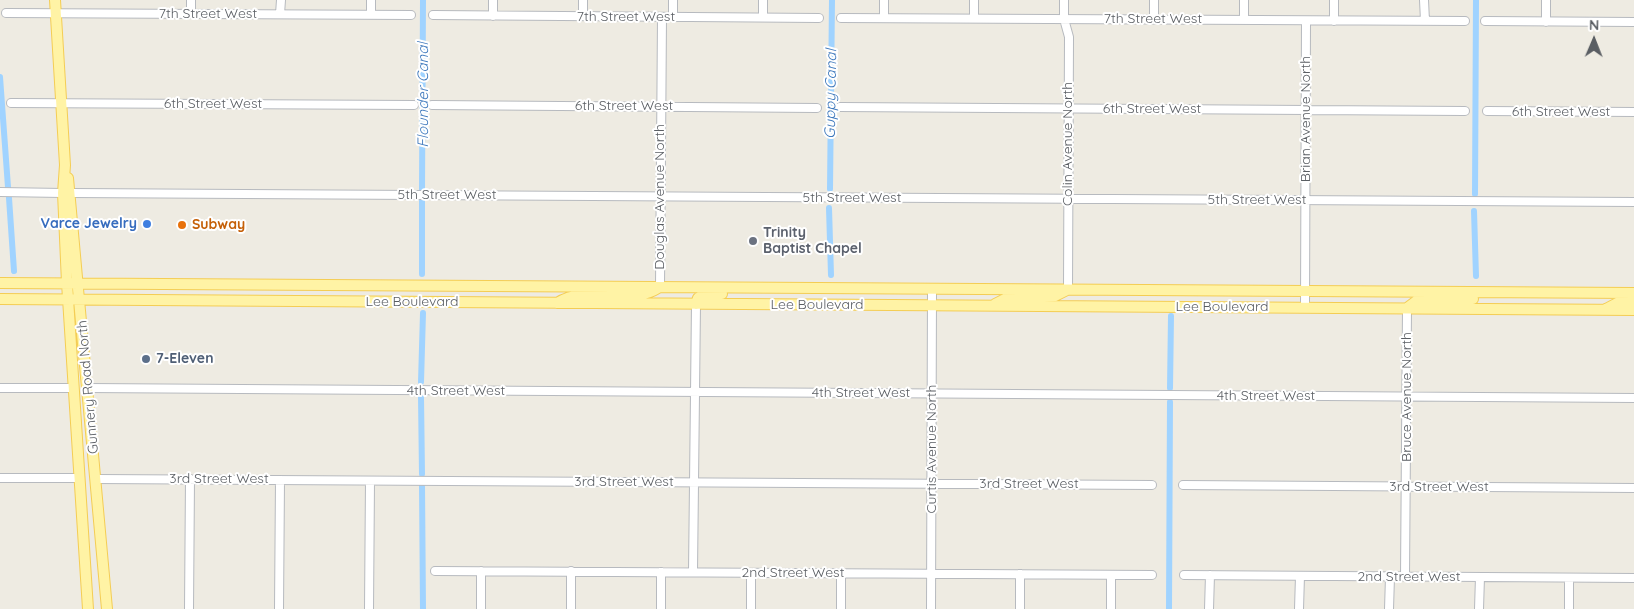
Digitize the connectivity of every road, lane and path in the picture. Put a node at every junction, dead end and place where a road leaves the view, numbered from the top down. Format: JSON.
{"nodes":[{"id":1,"x":55,"y":0,"type":"edge"},
{"id":2,"x":191,"y":0,"type":"edge"},
{"id":3,"x":281,"y":0,"type":"edge"},
{"id":4,"x":371,"y":0,"type":"edge"},
{"id":5,"x":493,"y":0,"type":"edge"},
{"id":6,"x":583,"y":0,"type":"edge"},
{"id":7,"x":673,"y":0,"type":"edge"},
{"id":8,"x":763,"y":0,"type":"edge"},
{"id":9,"x":884,"y":0,"type":"edge"},
{"id":10,"x":974,"y":0,"type":"edge"},
{"id":11,"x":1064,"y":0,"type":"edge"},
{"id":12,"x":1154,"y":0,"type":"edge"},
{"id":13,"x":1244,"y":0,"type":"edge"},
{"id":14,"x":1334,"y":0,"type":"edge"},
{"id":15,"x":1424,"y":0,"type":"edge"},
{"id":16,"x":1546,"y":0,"type":"edge"},
{"id":17,"x":6,"y":13,"type":"dead end"},
{"id":18,"x":56,"y":13,"type":"junction"},
{"id":19,"x":191,"y":14,"type":"junction"},
{"id":20,"x":280,"y":14,"type":"junction"},
{"id":21,"x":371,"y":15,"type":"junction"},
{"id":22,"x":411,"y":15,"type":"dead end"},
{"id":23,"x":433,"y":15,"type":"dead end"},
{"id":24,"x":493,"y":16,"type":"junction"},
{"id":25,"x":583,"y":16,"type":"junction"},
{"id":26,"x":662,"y":17,"type":"junction"},
{"id":27,"x":673,"y":17,"type":"junction"},
{"id":28,"x":763,"y":17,"type":"junction"},
{"id":29,"x":819,"y":18,"type":"dead end"},
{"id":30,"x":841,"y":18,"type":"dead end"},
{"id":31,"x":884,"y":18,"type":"junction"},
{"id":32,"x":974,"y":18,"type":"junction"},
{"id":33,"x":1064,"y":19,"type":"junction"},
{"id":34,"x":1154,"y":19,"type":"junction"},
{"id":35,"x":1244,"y":20,"type":"junction"},
{"id":36,"x":1306,"y":21,"type":"junction"},
{"id":37,"x":1334,"y":21,"type":"junction"},
{"id":38,"x":1424,"y":21,"type":"junction"},
{"id":39,"x":1466,"y":21,"type":"dead end"},
{"id":40,"x":1485,"y":21,"type":"dead end"},
{"id":41,"x":1546,"y":22,"type":"junction"},
{"id":42,"x":1634,"y":22,"type":"edge"},
{"id":43,"x":11,"y":103,"type":"dead end"},
{"id":44,"x":62,"y":103,"type":"junction"},
{"id":45,"x":414,"y":105,"type":"dead end"},
{"id":46,"x":432,"y":105,"type":"dead end"},
{"id":47,"x":661,"y":107,"type":"junction"},
{"id":48,"x":840,"y":107,"type":"dead end"},
{"id":49,"x":817,"y":108,"type":"dead end"},
{"id":50,"x":1069,"y":109,"type":"junction"},
{"id":51,"x":1306,"y":110,"type":"junction"},
{"id":52,"x":1464,"y":111,"type":"dead end"},
{"id":53,"x":1487,"y":111,"type":"dead end"},
{"id":54,"x":1634,"y":112,"type":"edge"},
{"id":55,"x":0,"y":192,"type":"edge"},
{"id":56,"x":67,"y":193,"type":"junction"},
{"id":57,"x":660,"y":197,"type":"junction"},
{"id":58,"x":1068,"y":199,"type":"junction"},
{"id":59,"x":1305,"y":200,"type":"junction"},
{"id":60,"x":1634,"y":202,"type":"edge"},
{"id":61,"x":0,"y":283,"type":"edge"},
{"id":62,"x":67,"y":283,"type":"junction"},
{"id":63,"x":78,"y":283,"type":"junction"},
{"id":64,"x":660,"y":287,"type":"junction"},
{"id":65,"x":797,"y":288,"type":"junction"},
{"id":66,"x":932,"y":288,"type":"junction"},
{"id":67,"x":1068,"y":290,"type":"junction"},
{"id":68,"x":1304,"y":291,"type":"junction"},
{"id":69,"x":1509,"y":292,"type":"junction"},
{"id":70,"x":1634,"y":293,"type":"edge"},
{"id":71,"x":0,"y":299,"type":"edge"},
{"id":72,"x":68,"y":299,"type":"junction"},
{"id":73,"x":79,"y":299,"type":"junction"},
{"id":74,"x":1634,"y":300,"type":"edge"},
{"id":75,"x":556,"y":303,"type":"junction"},
{"id":76,"x":696,"y":304,"type":"junction"},
{"id":77,"x":932,"y":305,"type":"junction"},
{"id":78,"x":992,"y":305,"type":"junction"},
{"id":79,"x":1305,"y":307,"type":"junction"},
{"id":80,"x":1408,"y":308,"type":"junction"},
{"id":81,"x":1605,"y":310,"type":"junction"},
{"id":82,"x":1634,"y":310,"type":"edge"},
{"id":83,"x":0,"y":388,"type":"edge"},
{"id":84,"x":74,"y":388,"type":"junction"},
{"id":85,"x":87,"y":388,"type":"junction"},
{"id":86,"x":695,"y":393,"type":"junction"},
{"id":87,"x":932,"y":394,"type":"junction"},
{"id":88,"x":1407,"y":397,"type":"junction"},
{"id":89,"x":1634,"y":398,"type":"edge"},
{"id":90,"x":0,"y":478,"type":"edge"},
{"id":91,"x":79,"y":478,"type":"junction"},
{"id":92,"x":96,"y":479,"type":"junction"},
{"id":93,"x":190,"y":479,"type":"junction"},
{"id":94,"x":280,"y":480,"type":"junction"},
{"id":95,"x":370,"y":480,"type":"junction"},
{"id":96,"x":694,"y":482,"type":"junction"},
{"id":97,"x":932,"y":484,"type":"junction"},
{"id":98,"x":1152,"y":485,"type":"dead end"},
{"id":99,"x":1183,"y":485,"type":"dead end"},
{"id":100,"x":1407,"y":487,"type":"junction"},
{"id":101,"x":1634,"y":488,"type":"edge"},
{"id":102,"x":435,"y":571,"type":"dead end"},
{"id":103,"x":481,"y":571,"type":"junction"},
{"id":104,"x":571,"y":572,"type":"junction"},
{"id":105,"x":661,"y":572,"type":"junction"},
{"id":106,"x":693,"y":572,"type":"junction"},
{"id":107,"x":751,"y":573,"type":"junction"},
{"id":108,"x":841,"y":573,"type":"junction"},
{"id":109,"x":931,"y":574,"type":"junction"},
{"id":110,"x":1020,"y":574,"type":"junction"},
{"id":111,"x":1111,"y":575,"type":"junction"},
{"id":112,"x":1152,"y":575,"type":"dead end"},
{"id":113,"x":1184,"y":575,"type":"dead end"},
{"id":114,"x":1210,"y":575,"type":"junction"},
{"id":115,"x":1300,"y":576,"type":"junction"},
{"id":116,"x":1390,"y":577,"type":"junction"},
{"id":117,"x":1406,"y":577,"type":"junction"},
{"id":118,"x":1480,"y":577,"type":"junction"},
{"id":119,"x":105,"y":578,"type":"junction"},
{"id":120,"x":1569,"y":578,"type":"junction"},
{"id":121,"x":1634,"y":578,"type":"edge"},
{"id":122,"x":88,"y":609,"type":"edge"},
{"id":123,"x":107,"y":609,"type":"edge"},
{"id":124,"x":189,"y":609,"type":"edge"},
{"id":125,"x":279,"y":609,"type":"edge"},
{"id":126,"x":369,"y":609,"type":"edge"},
{"id":127,"x":481,"y":609,"type":"edge"},
{"id":128,"x":571,"y":609,"type":"edge"},
{"id":129,"x":661,"y":609,"type":"edge"},
{"id":130,"x":751,"y":609,"type":"edge"},
{"id":131,"x":841,"y":609,"type":"edge"},
{"id":132,"x":931,"y":609,"type":"edge"},
{"id":133,"x":1020,"y":609,"type":"edge"},
{"id":134,"x":1111,"y":609,"type":"edge"},
{"id":135,"x":1209,"y":609,"type":"edge"},
{"id":136,"x":1299,"y":609,"type":"edge"},
{"id":137,"x":1389,"y":609,"type":"edge"},
{"id":138,"x":1480,"y":609,"type":"edge"},
{"id":139,"x":1569,"y":609,"type":"edge"}],
"edges":[{"from":1,"to":18,"type":"main road","name":"Gunnery Road North"},
{"from":2,"to":19,"type":"street"},
{"from":3,"to":20,"type":"street"},
{"from":4,"to":21,"type":"street"},
{"from":5,"to":24,"type":"street"},
{"from":6,"to":25,"type":"street"},
{"from":7,"to":27,"type":"street"},
{"from":8,"to":28,"type":"street"},
{"from":9,"to":31,"type":"street"},
{"from":10,"to":32,"type":"street"},
{"from":11,"to":33,"type":"street","name":"Colin Avenue North"},
{"from":12,"to":34,"type":"street"},
{"from":13,"to":35,"type":"street"},
{"from":14,"to":37,"type":"street"},
{"from":15,"to":38,"type":"street"},
{"from":16,"to":41,"type":"street"},
{"from":17,"to":18,"type":"street","name":"7th Street West"},
{"from":18,"to":19,"type":"street","name":"7th Street West"},
{"from":18,"to":44,"type":"main road","name":"Gunnery Road North"},
{"from":19,"to":20,"type":"street","name":"7th Street West"},
{"from":20,"to":21,"type":"street","name":"7th Street West"},
{"from":21,"to":22,"type":"street","name":"7th Street West"},
{"from":23,"to":24,"type":"street","name":"7th Street West"},
{"from":24,"to":25,"type":"street","name":"7th Street West"},
{"from":25,"to":26,"type":"street","name":"7th Street West"},
{"from":26,"to":27,"type":"street","name":"7th Street West"},
{"from":26,"to":47,"type":"street","name":"Douglas Avenue North"},
{"from":27,"to":28,"type":"street","name":"7th Street West"},
{"from":28,"to":29,"type":"street","name":"7th Street West"},
{"from":30,"to":31,"type":"street","name":"7th Street West"},
{"from":31,"to":32,"type":"street","name":"7th Street West"},
{"from":32,"to":33,"type":"street","name":"7th Street West"},
{"from":33,"to":34,"type":"street","name":"7th Street West"},
{"from":33,"to":50,"type":"street","name":"Colin Avenue North"},
{"from":34,"to":35,"type":"street","name":"7th Street West"},
{"from":35,"to":36,"type":"street","name":"7th Street West"},
{"from":36,"to":37,"type":"street","name":"7th Street West"},
{"from":36,"to":51,"type":"street","name":"Brian Avenue North"},
{"from":37,"to":38,"type":"street","name":"7th Street West"},
{"from":38,"to":39,"type":"street","name":"7th Street West"},
{"from":40,"to":41,"type":"street"},
{"from":41,"to":42,"type":"street"},
{"from":43,"to":44,"type":"street","name":"6th Street West"},
{"from":44,"to":45,"type":"street","name":"6th Street West"},
{"from":44,"to":56,"type":"main road","name":"Gunnery Road North"},
{"from":46,"to":47,"type":"street","name":"6th Street West"},
{"from":47,"to":49,"type":"street","name":"6th Street West"},
{"from":47,"to":57,"type":"street","name":"Douglas Avenue North"},
{"from":48,"to":50,"type":"street","name":"6th Street West"},
{"from":50,"to":51,"type":"street","name":"6th Street West"},
{"from":50,"to":58,"type":"street","name":"Colin Avenue North"},
{"from":51,"to":52,"type":"street","name":"6th Street West"},
{"from":51,"to":59,"type":"street","name":"Brian Avenue North"},
{"from":53,"to":54,"type":"street","name":"6th Street West"},
{"from":55,"to":56,"type":"street","name":"5th Street West"},
{"from":56,"to":57,"type":"street","name":"5th Street West"},
{"from":56,"to":62,"type":"main road","name":"Gunnery Road North"},
{"from":56,"to":63,"type":"main road","name":"Gunnery Road North"},
{"from":57,"to":58,"type":"street","name":"5th Street West"},
{"from":57,"to":64,"type":"street","name":"Douglas Avenue North"},
{"from":58,"to":59,"type":"street","name":"5th Street West"},
{"from":58,"to":67,"type":"street","name":"Colin Avenue North"},
{"from":59,"to":60,"type":"street","name":"5th Street West"},
{"from":59,"to":68,"type":"street","name":"Brian Avenue North"},
{"from":61,"to":62,"type":"main road","name":"Lee Boulevard"},
{"from":62,"to":63,"type":"main road","name":"Lee Boulevard"},
{"from":62,"to":72,"type":"main road","name":"Gunnery Road North"},
{"from":63,"to":64,"type":"main road","name":"Lee Boulevard"},
{"from":63,"to":73,"type":"main road","name":"Gunnery Road North"},
{"from":64,"to":65,"type":"main road","name":"Lee Boulevard"},
{"from":64,"to":75,"type":"main road"},
{"from":65,"to":66,"type":"main road","name":"Lee Boulevard"},
{"from":65,"to":76,"type":"main road"},
{"from":66,"to":67,"type":"main road","name":"Lee Boulevard"},
{"from":66,"to":77,"type":"street","name":"Curtis Avenue North"},
{"from":67,"to":68,"type":"main road","name":"Lee Boulevard"},
{"from":67,"to":78,"type":"main road"},
{"from":68,"to":69,"type":"main road","name":"Lee Boulevard"},
{"from":68,"to":79,"type":"street","name":"Brian Avenue North"},
{"from":69,"to":70,"type":"main road","name":"Lee Boulevard"},
{"from":69,"to":80,"type":"main road"},
{"from":71,"to":72,"type":"main road","name":"Lee Boulevard"},
{"from":72,"to":73,"type":"main road","name":"Lee Boulevard"},
{"from":72,"to":84,"type":"main road","name":"Gunnery Road North"},
{"from":73,"to":75,"type":"main road","name":"Lee Boulevard"},
{"from":73,"to":85,"type":"main road","name":"Gunnery Road North"},
{"from":74,"to":81,"type":"main road"},
{"from":75,"to":76,"type":"main road","name":"Lee Boulevard"},
{"from":76,"to":77,"type":"main road","name":"Lee Boulevard"},
{"from":76,"to":86,"type":"street"},
{"from":77,"to":78,"type":"main road","name":"Lee Boulevard"},
{"from":77,"to":87,"type":"street","name":"Curtis Avenue North"},
{"from":78,"to":79,"type":"main road","name":"Lee Boulevard"},
{"from":79,"to":80,"type":"main road","name":"Lee Boulevard"},
{"from":80,"to":81,"type":"main road","name":"Lee Boulevard"},
{"from":80,"to":88,"type":"street","name":"Bruce Avenue North"},
{"from":81,"to":82,"type":"main road","name":"Lee Boulevard"},
{"from":83,"to":84,"type":"street"},
{"from":84,"to":91,"type":"main road","name":"Gunnery Road North"},
{"from":85,"to":86,"type":"street","name":"4th Street West"},
{"from":85,"to":92,"type":"main road","name":"Gunnery Road North"},
{"from":86,"to":87,"type":"street","name":"4th Street West"},
{"from":86,"to":96,"type":"street"},
{"from":87,"to":88,"type":"street","name":"4th Street West"},
{"from":87,"to":97,"type":"street","name":"Curtis Avenue North"},
{"from":88,"to":89,"type":"street","name":"4th Street West"},
{"from":88,"to":100,"type":"street","name":"Bruce Avenue North"},
{"from":90,"to":91,"type":"street"},
{"from":91,"to":119,"type":"main road"},
{"from":91,"to":122,"type":"main road","name":"Gunnery Road North"},
{"from":92,"to":93,"type":"street","name":"3rd Street West"},
{"from":92,"to":119,"type":"main road","name":"Gunnery Road North"},
{"from":93,"to":94,"type":"street","name":"3rd Street West"},
{"from":93,"to":124,"type":"street"},
{"from":94,"to":95,"type":"street","name":"3rd Street West"},
{"from":94,"to":125,"type":"street"},
{"from":95,"to":96,"type":"street","name":"3rd Street West"},
{"from":95,"to":126,"type":"street"},
{"from":96,"to":97,"type":"street","name":"3rd Street West"},
{"from":96,"to":106,"type":"street"},
{"from":97,"to":98,"type":"street","name":"3rd Street West"},
{"from":97,"to":109,"type":"street","name":"Curtis Avenue North"},
{"from":99,"to":100,"type":"street","name":"3rd Street West"},
{"from":100,"to":101,"type":"street","name":"3rd Street West"},
{"from":100,"to":117,"type":"street","name":"Bruce Avenue North"},
{"from":102,"to":103,"type":"street","name":"2nd Street West"},
{"from":103,"to":104,"type":"street","name":"2nd Street West"},
{"from":103,"to":127,"type":"street"},
{"from":104,"to":105,"type":"street","name":"2nd Street West"},
{"from":104,"to":128,"type":"street"},
{"from":105,"to":106,"type":"street","name":"2nd Street West"},
{"from":105,"to":129,"type":"street"},
{"from":106,"to":107,"type":"street","name":"2nd Street West"},
{"from":107,"to":108,"type":"street","name":"2nd Street West"},
{"from":107,"to":130,"type":"street"},
{"from":108,"to":109,"type":"street","name":"2nd Street West"},
{"from":108,"to":131,"type":"street"},
{"from":109,"to":110,"type":"street","name":"2nd Street West"},
{"from":109,"to":132,"type":"street","name":"Curtis Avenue North"},
{"from":110,"to":111,"type":"street","name":"2nd Street West"},
{"from":110,"to":133,"type":"street"},
{"from":111,"to":112,"type":"street","name":"2nd Street West"},
{"from":111,"to":134,"type":"street"},
{"from":113,"to":114,"type":"street","name":"2nd Street West"},
{"from":114,"to":115,"type":"street","name":"2nd Street West"},
{"from":114,"to":135,"type":"street"},
{"from":115,"to":116,"type":"street","name":"2nd Street West"},
{"from":115,"to":136,"type":"street"},
{"from":116,"to":117,"type":"street","name":"2nd Street West"},
{"from":116,"to":137,"type":"street"},
{"from":117,"to":118,"type":"street","name":"2nd Street West"},
{"from":118,"to":120,"type":"street","name":"2nd Street West"},
{"from":118,"to":138,"type":"street"},
{"from":119,"to":123,"type":"main road","name":"Gunnery Road North"},
{"from":120,"to":121,"type":"street","name":"2nd Street West"},
{"from":120,"to":139,"type":"street"}]}
